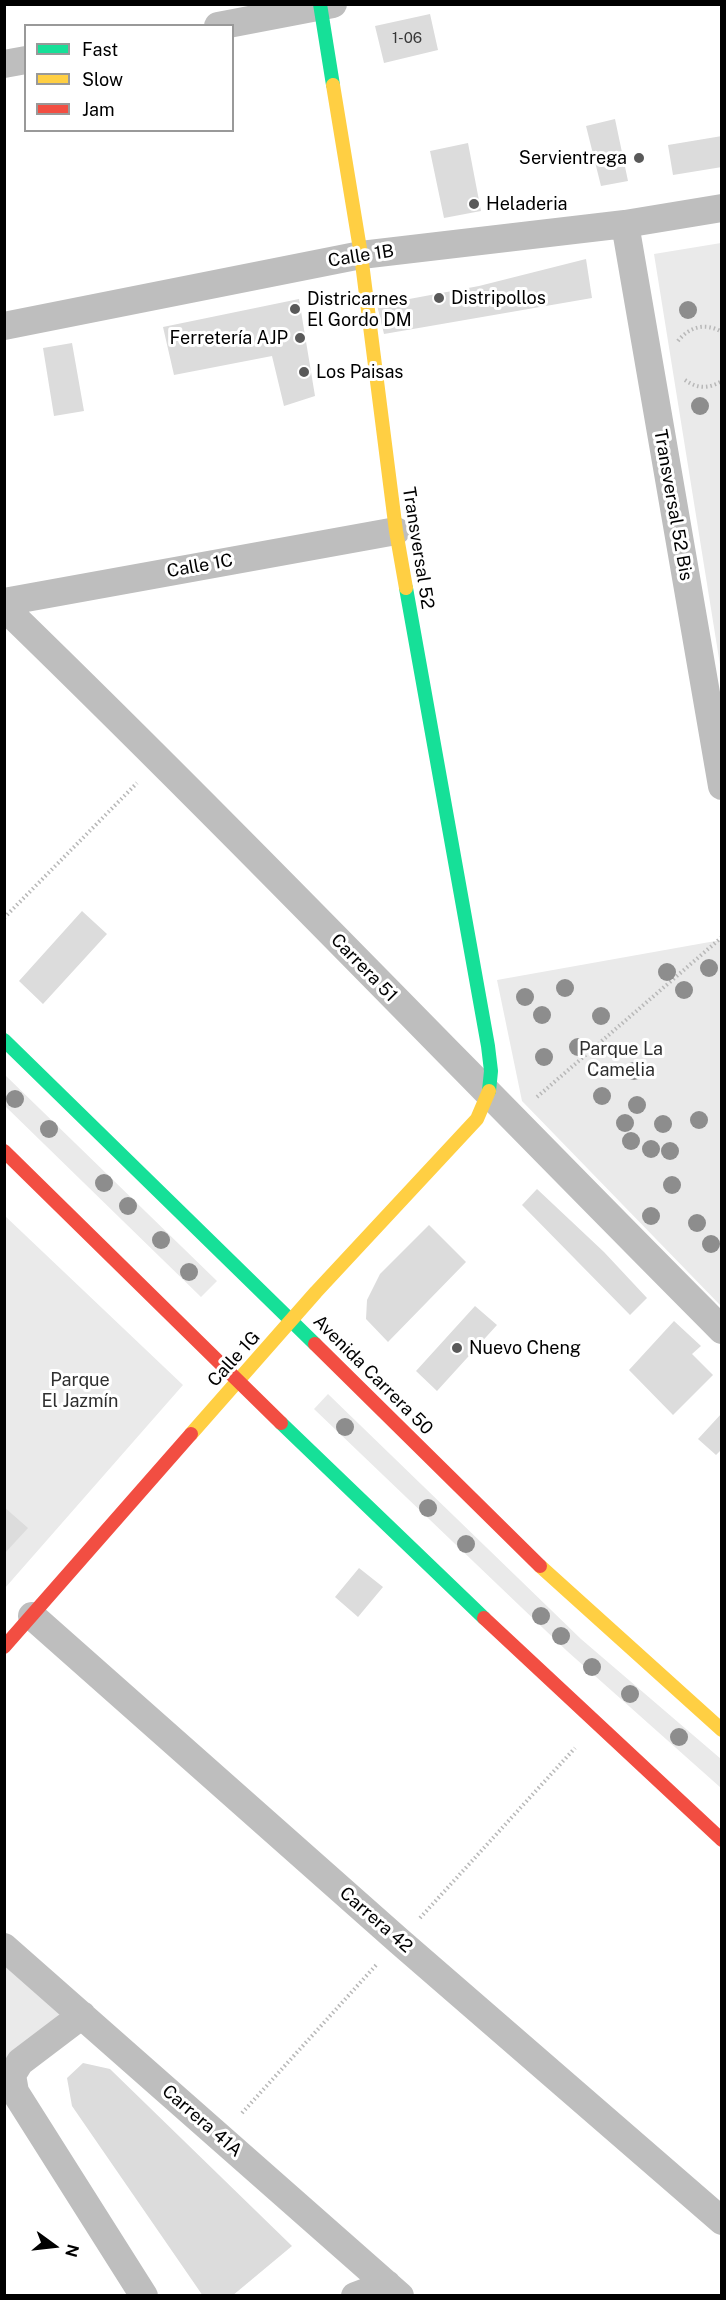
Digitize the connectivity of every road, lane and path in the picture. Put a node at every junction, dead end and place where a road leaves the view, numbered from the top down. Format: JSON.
{"nodes":[{"id":1,"x":324,"y":5,"type":"edge"},
{"id":2,"x":228,"y":24,"type":"edge"},
{"id":3,"x":24,"y":60,"type":"edge"},
{"id":4,"x":4,"y":64,"type":"edge"},
{"id":5,"x":722,"y":208,"type":"edge"},
{"id":6,"x":625,"y":224,"type":"junction"},
{"id":7,"x":361,"y":255,"type":"junction"},
{"id":8,"x":4,"y":326,"type":"edge"},
{"id":9,"x":722,"y":332,"type":"edge"},
{"id":10,"x":674,"y":350,"type":"dead end"},
{"id":11,"x":681,"y":377,"type":"dead end"},
{"id":12,"x":722,"y":381,"type":"edge"},
{"id":13,"x":396,"y":531,"type":"junction"},
{"id":14,"x":4,"y":602,"type":"edge"},
{"id":15,"x":4,"y":607,"type":"edge"},
{"id":16,"x":161,"y":759,"type":"junction"},
{"id":17,"x":722,"y":786,"type":"edge"},
{"id":18,"x":4,"y":918,"type":"edge"},
{"id":19,"x":722,"y":937,"type":"edge"},
{"id":20,"x":4,"y":1040,"type":"edge"},
{"id":21,"x":489,"y":1096,"type":"junction"},
{"id":22,"x":513,"y":1120,"type":"junction"},
{"id":23,"x":4,"y":1151,"type":"edge"},
{"id":24,"x":292,"y":1320,"type":"junction"},
{"id":25,"x":722,"y":1330,"type":"edge"},
{"id":26,"x":238,"y":1381,"type":"junction"},
{"id":27,"x":32,"y":1616,"type":"junction"},
{"id":28,"x":4,"y":1647,"type":"edge"},
{"id":29,"x":722,"y":1730,"type":"edge"},
{"id":30,"x":722,"y":1840,"type":"edge"},
{"id":31,"x":4,"y":1947,"type":"edge"},
{"id":32,"x":82,"y":2015,"type":"junction"},
{"id":33,"x":722,"y":2221,"type":"edge"},
{"id":34,"x":393,"y":2290,"type":"edge"},
{"id":35,"x":144,"y":2295,"type":"edge"},
{"id":36,"x":355,"y":2295,"type":"edge"}],
"edges":[{"from":1,"to":2,"type":"street"},
{"from":1,"to":7,"type":"main road","name":"Transversal 52"},
{"from":3,"to":4,"type":"street"},
{"from":5,"to":6,"type":"street","name":"Calle 1B"},
{"from":6,"to":7,"type":"street","name":"Calle 1B"},
{"from":6,"to":17,"type":"street","name":"Transversal 52 Bis"},
{"from":7,"to":8,"type":"street","name":"Calle 1B"},
{"from":7,"to":13,"type":"main road","name":"Transversal 52"},
{"from":9,"to":10,"type":"path"},
{"from":11,"to":12,"type":"path"},
{"from":13,"to":14,"type":"street","name":"Calle 1C"},
{"from":13,"to":21,"type":"main road","name":"Transversal 52"},
{"from":15,"to":16,"type":"street","name":"Carrera 51"},
{"from":16,"to":18,"type":"path"},
{"from":16,"to":21,"type":"street","name":"Carrera 51"},
{"from":19,"to":22,"type":"path"},
{"from":20,"to":24,"type":"main road","name":"Avenida Carrera 50"},
{"from":21,"to":22,"type":"street","name":"Carrera 51"},
{"from":21,"to":24,"type":"main road","name":"Calle 1G"},
{"from":22,"to":25,"type":"street","name":"Carrera 51"},
{"from":23,"to":26,"type":"main road"},
{"from":24,"to":26,"type":"main road","name":"Calle 1G"},
{"from":24,"to":29,"type":"main road","name":"Avenida Carrera 50"},
{"from":26,"to":27,"type":"main road","name":"Calle 1G"},
{"from":26,"to":30,"type":"main road"},
{"from":27,"to":28,"type":"main road","name":"Calle 1G"},
{"from":27,"to":33,"type":"street","name":"Carrera 42"},
{"from":31,"to":32,"type":"street","name":"Carrera 41A"},
{"from":32,"to":34,"type":"street","name":"Carrera 41A"},
{"from":32,"to":35,"type":"street"},
{"from":34,"to":36,"type":"street"}]}
